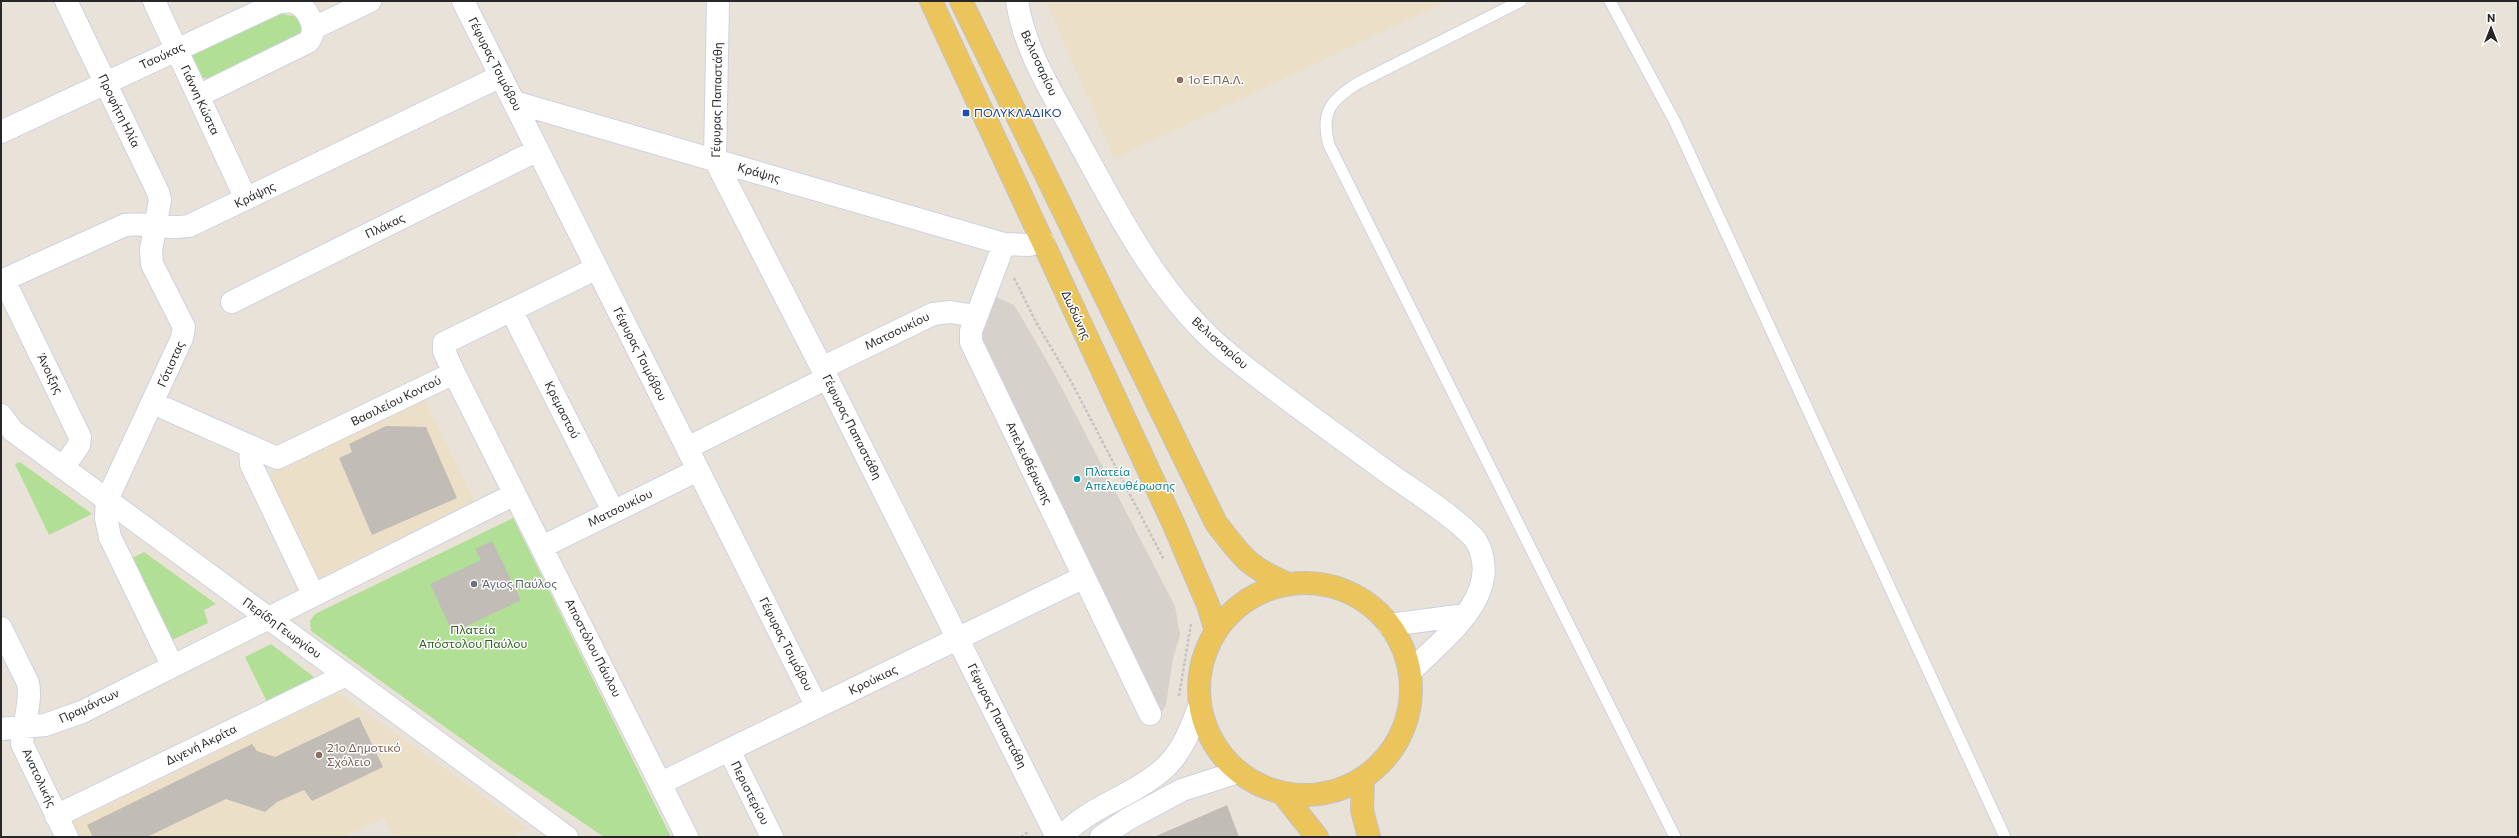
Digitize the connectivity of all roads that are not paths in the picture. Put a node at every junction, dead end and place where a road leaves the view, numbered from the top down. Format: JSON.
{"nodes":[{"id":1,"x":66,"y":1,"type":"edge"},
{"id":2,"x":154,"y":1,"type":"edge"},
{"id":3,"x":370,"y":1,"type":"edge"},
{"id":4,"x":463,"y":1,"type":"edge"},
{"id":5,"x":718,"y":1,"type":"edge"},
{"id":6,"x":931,"y":1,"type":"edge"},
{"id":7,"x":961,"y":1,"type":"edge"},
{"id":8,"x":1017,"y":1,"type":"edge"},
{"id":9,"x":1521,"y":1,"type":"edge"},
{"id":10,"x":1610,"y":1,"type":"edge"},
{"id":11,"x":294,"y":2,"type":"edge"},
{"id":12,"x":314,"y":28,"type":"junction"},
{"id":13,"x":176,"y":50,"type":"junction"},
{"id":14,"x":501,"y":76,"type":"junction"},
{"id":15,"x":106,"y":83,"type":"junction"},
{"id":16,"x":198,"y":96,"type":"junction"},
{"id":17,"x":514,"y":102,"type":"junction"},
{"id":18,"x":1,"y":132,"type":"edge"},
{"id":19,"x":538,"y":150,"type":"junction"},
{"id":20,"x":715,"y":160,"type":"junction"},
{"id":21,"x":246,"y":199,"type":"junction"},
{"id":22,"x":155,"y":224,"type":"junction"},
{"id":23,"x":1042,"y":241,"type":"junction"},
{"id":24,"x":1004,"y":244,"type":"junction"},
{"id":25,"x":597,"y":268,"type":"junction"},
{"id":26,"x":2,"y":280,"type":"edge"},
{"id":27,"x":232,"y":302,"type":"dead end"},
{"id":28,"x":511,"y":310,"type":"junction"},
{"id":29,"x":976,"y":316,"type":"junction"},
{"id":30,"x":454,"y":373,"type":"junction"},
{"id":31,"x":825,"y":373,"type":"junction"},
{"id":32,"x":153,"y":403,"type":"junction"},
{"id":33,"x":5,"y":424,"type":"edge"},
{"id":34,"x":250,"y":447,"type":"junction"},
{"id":35,"x":687,"y":448,"type":"junction"},
{"id":36,"x":63,"y":468,"type":"junction"},
{"id":37,"x":698,"y":470,"type":"junction"},
{"id":38,"x":516,"y":494,"type":"junction"},
{"id":39,"x":107,"y":500,"type":"junction"},
{"id":40,"x":613,"y":511,"type":"junction"},
{"id":41,"x":542,"y":547,"type":"junction"},
{"id":42,"x":1084,"y":577,"type":"junction"},
{"id":43,"x":1288,"y":584,"type":"junction"},
{"id":44,"x":313,"y":594,"type":"junction"},
{"id":45,"x":1466,"y":615,"type":"junction"},
{"id":46,"x":269,"y":618,"type":"junction"},
{"id":47,"x":1389,"y":625,"type":"junction"},
{"id":48,"x":1,"y":628,"type":"edge"},
{"id":49,"x":1216,"y":631,"type":"junction"},
{"id":50,"x":958,"y":639,"type":"junction"},
{"id":51,"x":172,"y":665,"type":"junction"},
{"id":52,"x":1410,"y":672,"type":"junction"},
{"id":53,"x":346,"y":675,"type":"junction"},
{"id":54,"x":1189,"y":704,"type":"junction"},
{"id":55,"x":817,"y":707,"type":"junction"},
{"id":56,"x":1150,"y":714,"type":"dead end"},
{"id":57,"x":23,"y":728,"type":"junction"},
{"id":58,"x":1,"y":729,"type":"edge"},
{"id":59,"x":729,"y":750,"type":"junction"},
{"id":60,"x":1238,"y":772,"type":"junction"},
{"id":61,"x":1363,"y":779,"type":"junction"},
{"id":62,"x":661,"y":783,"type":"junction"},
{"id":63,"x":1282,"y":793,"type":"junction"},
{"id":64,"x":56,"y":816,"type":"junction"},
{"id":65,"x":1052,"y":828,"type":"edge"},
{"id":66,"x":557,"y":834,"type":"edge"},
{"id":67,"x":67,"y":837,"type":"edge"},
{"id":68,"x":687,"y":837,"type":"edge"},
{"id":69,"x":772,"y":837,"type":"edge"},
{"id":70,"x":1061,"y":837,"type":"edge"},
{"id":71,"x":1101,"y":837,"type":"edge"},
{"id":72,"x":1318,"y":837,"type":"edge"},
{"id":73,"x":1369,"y":837,"type":"edge"},
{"id":74,"x":1675,"y":837,"type":"edge"},
{"id":75,"x":2005,"y":837,"type":"edge"}],
"edges":[{"from":1,"to":15,"type":"street","name":"Προφήτη Ηλία"},
{"from":2,"to":13,"type":"street","name":"Γιάννη Κώστα"},
{"from":3,"to":12,"type":"street"},
{"from":4,"to":14,"type":"street","name":"Γέφυρας Τσιμόβου"},
{"from":5,"to":20,"type":"street","name":"Γέφυρας Παπαστάθη"},
{"from":6,"to":23,"type":"main road","name":"Δωδώνης"},
{"from":7,"to":43,"type":"main road"},
{"from":8,"to":45,"type":"street","name":"Βελισσαρίου"},
{"from":9,"to":74,"type":"lane"},
{"from":10,"to":75,"type":"lane"},
{"from":11,"to":12,"type":"street","name":"Τσούκας"},
{"from":11,"to":13,"type":"street","name":"Τσούκας"},
{"from":12,"to":16,"type":"street"},
{"from":13,"to":15,"type":"street","name":"Τσούκας"},
{"from":13,"to":16,"type":"street","name":"Γιάννη Κώστα"},
{"from":14,"to":17,"type":"street","name":"Γέφυρας Τσιμόβου"},
{"from":14,"to":21,"type":"street","name":"Κράψης"},
{"from":15,"to":18,"type":"street","name":"Τσούκας"},
{"from":15,"to":22,"type":"street","name":"Προφήτη Ηλία"},
{"from":16,"to":21,"type":"street","name":"Γιάννη Κώστα"},
{"from":17,"to":19,"type":"street","name":"Γέφυρας Τσιμόβου"},
{"from":17,"to":20,"type":"street","name":"Κράψης"},
{"from":19,"to":25,"type":"street","name":"Γέφυρας Τσιμόβου"},
{"from":19,"to":27,"type":"street","name":"Πλάκας"},
{"from":20,"to":24,"type":"street","name":"Κράψης"},
{"from":20,"to":31,"type":"street","name":"Γέφυρας Παπαστάθη"},
{"from":21,"to":22,"type":"street","name":"Κράψης"},
{"from":22,"to":26,"type":"street","name":"Κράψης"},
{"from":22,"to":32,"type":"street","name":"Γότιστας"},
{"from":23,"to":24,"type":"street"},
{"from":23,"to":49,"type":"main road","name":"Δωδώνης"},
{"from":24,"to":29,"type":"street","name":"Απελευθέρωσης"},
{"from":25,"to":28,"type":"street","name":"Βασιλείου Κοντού"},
{"from":25,"to":35,"type":"street","name":"Γέφυρας Τσιμόβου"},
{"from":26,"to":36,"type":"street","name":"Άνοιξης"},
{"from":28,"to":30,"type":"street","name":"Βασιλείου Κοντού"},
{"from":28,"to":40,"type":"street","name":"Κρεμαστού"},
{"from":29,"to":31,"type":"street","name":"Ματσουκίου"},
{"from":29,"to":42,"type":"street","name":"Απελευθέρωσης"},
{"from":30,"to":34,"type":"street","name":"Βασιλείου Κοντού"},
{"from":30,"to":38,"type":"street","name":"Αποστόλου Πάυλου"},
{"from":31,"to":35,"type":"street","name":"Ματσουκίου"},
{"from":31,"to":50,"type":"street","name":"Γέφυρας Παπαστάθη"},
{"from":32,"to":34,"type":"street","name":"Βασιλείου Κοντού"},
{"from":32,"to":39,"type":"street","name":"Γότιστας"},
{"from":33,"to":36,"type":"street","name":"Περίδη Γεωργίου"},
{"from":34,"to":44,"type":"street"},
{"from":35,"to":37,"type":"street","name":"Γέφυρας Τσιμόβου"},
{"from":36,"to":39,"type":"street","name":"Περίδη Γεωργίου"},
{"from":37,"to":40,"type":"street","name":"Ματσουκίου"},
{"from":37,"to":55,"type":"street","name":"Γέφυρας Τσιμόβου"},
{"from":38,"to":41,"type":"street","name":"Αποστόλου Πάυλου"},
{"from":38,"to":44,"type":"street","name":"Πραμάντων"},
{"from":39,"to":46,"type":"street","name":"Περίδη Γεωργίου"},
{"from":39,"to":51,"type":"street"},
{"from":40,"to":41,"type":"street","name":"Ματσουκίου"},
{"from":41,"to":62,"type":"street","name":"Αποστόλου Πάυλου"},
{"from":42,"to":50,"type":"street","name":"Κρούκιας"},
{"from":42,"to":56,"type":"street","name":"Απελευθέρωσης"},
{"from":43,"to":47,"type":"main road"},
{"from":43,"to":49,"type":"main road"},
{"from":44,"to":46,"type":"street","name":"Πραμάντων"},
{"from":45,"to":47,"type":"street"},
{"from":45,"to":52,"type":"street","name":"Βελισσαρίου"},
{"from":46,"to":51,"type":"street","name":"Πραμάντων"},
{"from":46,"to":53,"type":"street","name":"Περίδη Γεωργίου"},
{"from":47,"to":52,"type":"main road"},
{"from":48,"to":57,"type":"street","name":"Ανατολικής"},
{"from":49,"to":54,"type":"main road"},
{"from":50,"to":55,"type":"street","name":"Κρούκιας"},
{"from":50,"to":65,"type":"street","name":"Γέφυρας Παπαστάθη"},
{"from":51,"to":57,"type":"street","name":"Πραμάντων"},
{"from":52,"to":61,"type":"main road"},
{"from":53,"to":64,"type":"street","name":"Διγενή Ακρίτα"},
{"from":53,"to":66,"type":"street","name":"Περίδη Γεωργίου"},
{"from":54,"to":60,"type":"main road"},
{"from":54,"to":70,"type":"street"},
{"from":55,"to":59,"type":"street","name":"Κρούκιας"},
{"from":57,"to":58,"type":"street","name":"Πραμάντων"},
{"from":57,"to":64,"type":"street","name":"Ανατολικής"},
{"from":59,"to":62,"type":"street","name":"Κρούκιας"},
{"from":59,"to":69,"type":"street","name":"Περιστερίου"},
{"from":60,"to":63,"type":"main road"},
{"from":60,"to":71,"type":"street"},
{"from":61,"to":63,"type":"main road"},
{"from":61,"to":73,"type":"main road"},
{"from":62,"to":68,"type":"street","name":"Αποστόλου Πάυλου"},
{"from":63,"to":72,"type":"main road"},
{"from":64,"to":67,"type":"street","name":"Ανατολικής"}]}
